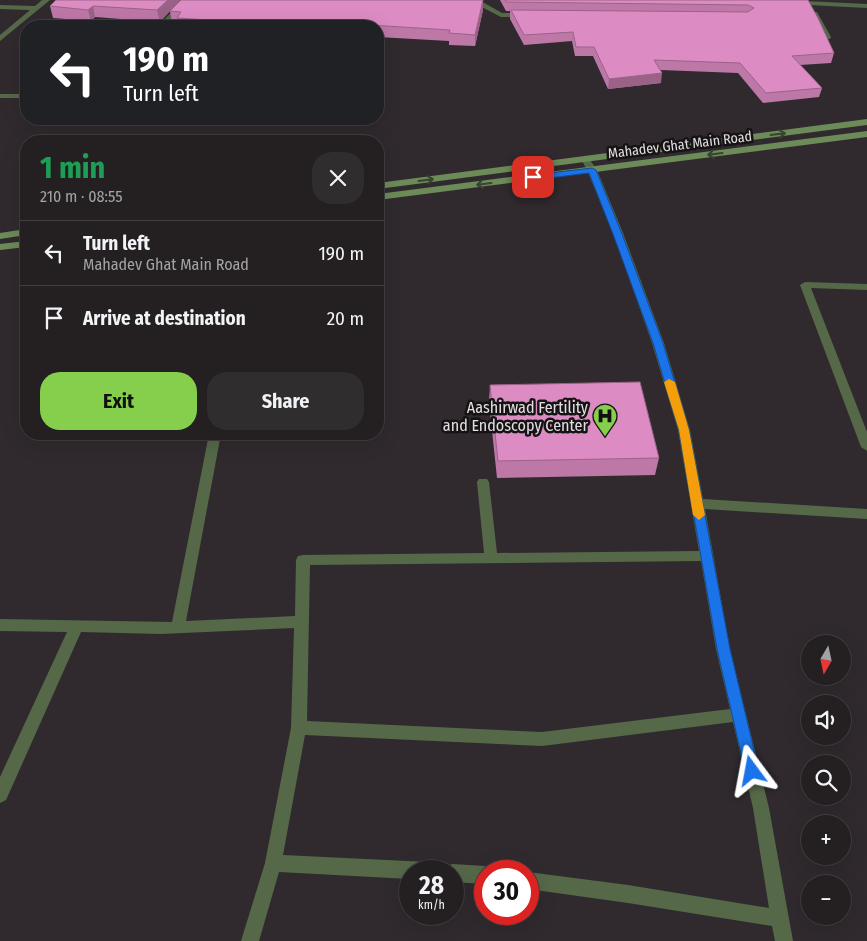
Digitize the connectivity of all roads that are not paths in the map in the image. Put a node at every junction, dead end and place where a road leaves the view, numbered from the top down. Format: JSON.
{"nodes":[{"id":1,"x":46,"y":0,"type":"edge"},
{"id":2,"x":187,"y":0,"type":"edge"},
{"id":3,"x":447,"y":0,"type":"edge"},
{"id":4,"x":453,"y":0,"type":"edge"},
{"id":5,"x":867,"y":6,"type":"edge"},
{"id":6,"x":0,"y":7,"type":"edge"},
{"id":7,"x":36,"y":8,"type":"junction"},
{"id":8,"x":539,"y":15,"type":"edge"},
{"id":9,"x":22,"y":20,"type":"edge"},
{"id":10,"x":168,"y":20,"type":"edge"},
{"id":11,"x":20,"y":22,"type":"edge"},
{"id":12,"x":827,"y":36,"type":"edge"},
{"id":13,"x":0,"y":39,"type":"edge"},
{"id":14,"x":0,"y":96,"type":"edge"},
{"id":15,"x":20,"y":96,"type":"edge"},
{"id":16,"x":867,"y":122,"type":"edge"},
{"id":17,"x":867,"y":134,"type":"edge"},
{"id":18,"x":588,"y":165,"type":"junction"},
{"id":19,"x":384,"y":185,"type":"edge"},
{"id":20,"x":384,"y":196,"type":"edge"},
{"id":21,"x":20,"y":233,"type":"edge"},
{"id":22,"x":0,"y":236,"type":"edge"},
{"id":23,"x":20,"y":245,"type":"edge"},
{"id":24,"x":0,"y":247,"type":"edge"},
{"id":25,"x":867,"y":287,"type":"edge"},
{"id":26,"x":214,"y":440,"type":"edge"},
{"id":27,"x":867,"y":447,"type":"edge"},
{"id":28,"x":483,"y":482,"type":"dead end"},
{"id":29,"x":697,"y":504,"type":"junction"},
{"id":30,"x":867,"y":514,"type":"edge"},
{"id":31,"x":707,"y":556,"type":"junction"},
{"id":32,"x":491,"y":558,"type":"junction"},
{"id":33,"x":302,"y":622,"type":"junction"},
{"id":34,"x":0,"y":625,"type":"edge"},
{"id":35,"x":77,"y":626,"type":"junction"},
{"id":36,"x":178,"y":627,"type":"junction"},
{"id":37,"x":738,"y":715,"type":"junction"},
{"id":38,"x":299,"y":728,"type":"junction"},
{"id":39,"x":0,"y":796,"type":"edge"},
{"id":40,"x":273,"y":863,"type":"junction"},
{"id":41,"x":399,"y":870,"type":"edge"},
{"id":42,"x":539,"y":882,"type":"edge"},
{"id":43,"x":780,"y":918,"type":"junction"},
{"id":44,"x":250,"y":941,"type":"edge"},
{"id":45,"x":784,"y":941,"type":"edge"}],
"edges":[{"from":1,"to":7,"type":"street"},
{"from":2,"to":10,"type":"street"},
{"from":3,"to":4,"type":"street"},
{"from":4,"to":8,"type":"street"},
{"from":5,"to":12,"type":"street"},
{"from":6,"to":7,"type":"street"},
{"from":7,"to":9,"type":"street"},
{"from":11,"to":13,"type":"street"},
{"from":14,"to":15,"type":"street"},
{"from":18,"to":16,"type":"street","one_way":true},
{"from":17,"to":18,"type":"street","name":"Mahadev Ghat Main Road","one_way":true},
{"from":19,"to":18,"type":"street","one_way":true},
{"from":18,"to":20,"type":"street","name":"Mahadev Ghat Main Road","one_way":true},
{"from":18,"to":29,"type":"street"},
{"from":21,"to":22,"type":"street"},
{"from":23,"to":24,"type":"street"},
{"from":25,"to":27,"type":"street"},
{"from":26,"to":36,"type":"street"},
{"from":28,"to":32,"type":"street"},
{"from":29,"to":30,"type":"street"},
{"from":29,"to":31,"type":"street"},
{"from":31,"to":32,"type":"street"},
{"from":31,"to":37,"type":"street"},
{"from":32,"to":33,"type":"street"},
{"from":33,"to":36,"type":"street"},
{"from":33,"to":38,"type":"street"},
{"from":34,"to":35,"type":"street"},
{"from":35,"to":36,"type":"street"},
{"from":35,"to":39,"type":"street"},
{"from":37,"to":38,"type":"street"},
{"from":37,"to":43,"type":"street"},
{"from":38,"to":40,"type":"street"},
{"from":40,"to":41,"type":"street"},
{"from":40,"to":44,"type":"street"},
{"from":42,"to":43,"type":"street"},
{"from":43,"to":45,"type":"street"}]}
